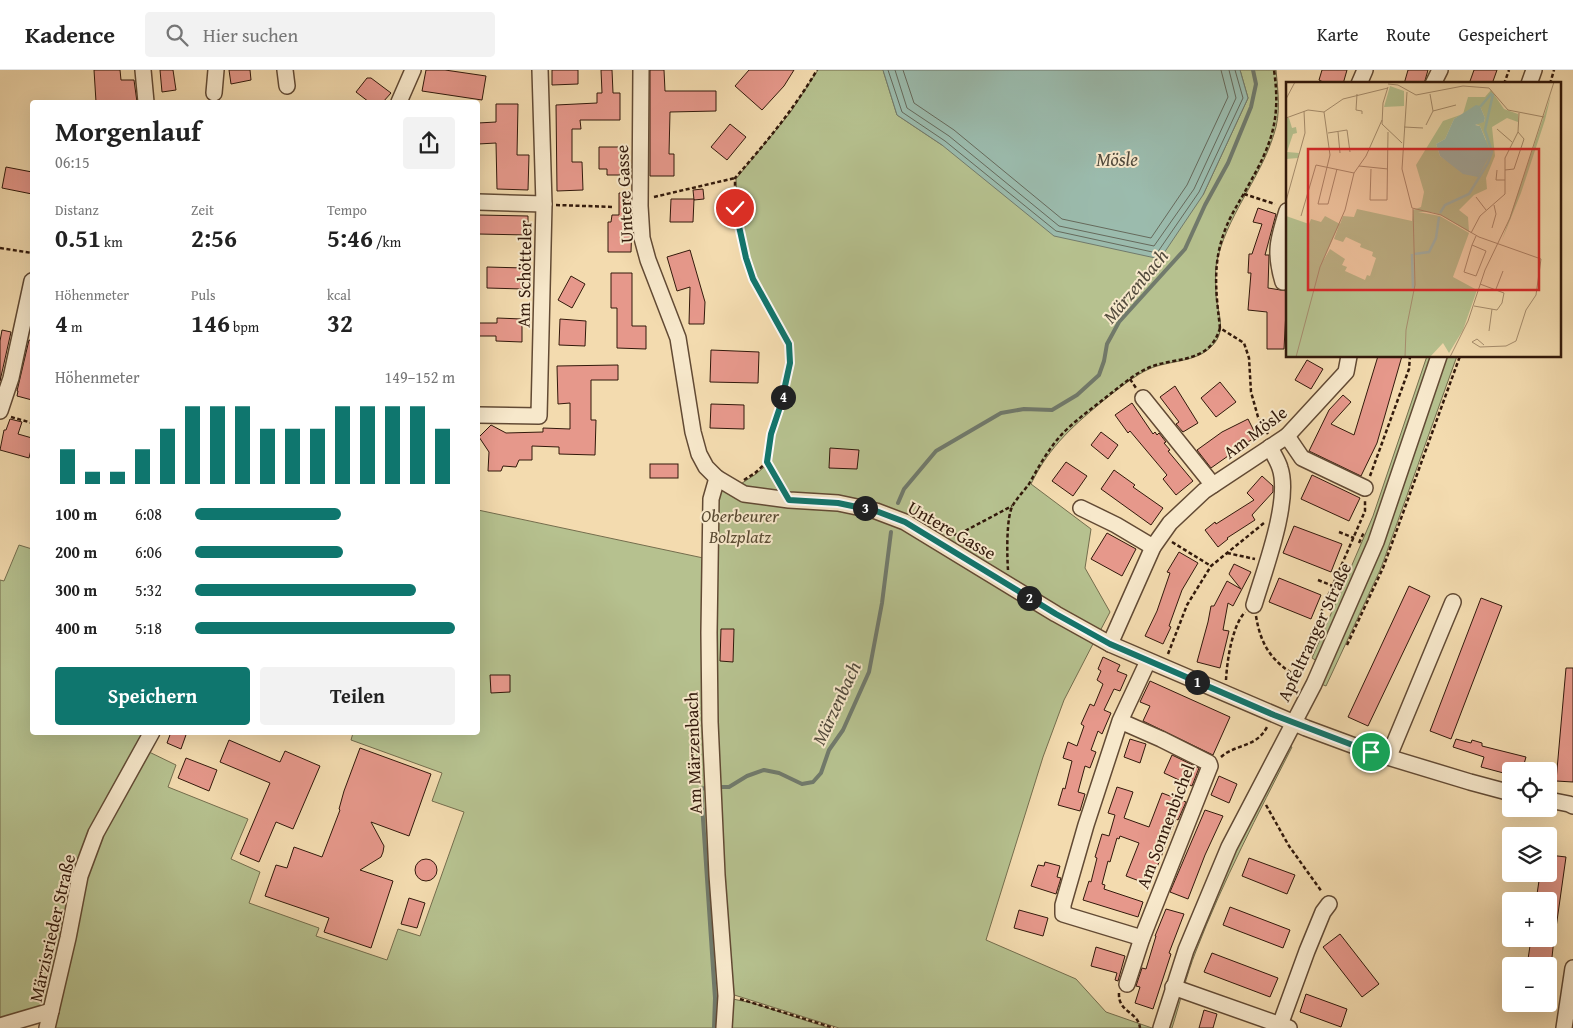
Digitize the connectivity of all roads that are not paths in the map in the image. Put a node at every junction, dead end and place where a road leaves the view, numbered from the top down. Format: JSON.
{"nodes":[{"id":1,"x":143,"y":70,"type":"edge"},
{"id":2,"x":216,"y":70,"type":"edge"},
{"id":3,"x":285,"y":70,"type":"edge"},
{"id":4,"x":413,"y":70,"type":"edge"},
{"id":5,"x":540,"y":70,"type":"edge"},
{"id":6,"x":641,"y":70,"type":"edge"},
{"id":7,"x":1364,"y":70,"type":"edge"},
{"id":8,"x":1440,"y":70,"type":"edge"},
{"id":9,"x":1534,"y":70,"type":"edge"},
{"id":10,"x":1360,"y":82,"type":"edge"},
{"id":11,"x":1434,"y":82,"type":"edge"},
{"id":12,"x":1530,"y":82,"type":"edge"},
{"id":13,"x":287,"y":86,"type":"dead end"},
{"id":14,"x":214,"y":94,"type":"dead end"},
{"id":15,"x":146,"y":100,"type":"edge"},
{"id":16,"x":400,"y":100,"type":"edge"},
{"id":17,"x":480,"y":202,"type":"edge"},
{"id":18,"x":544,"y":204,"type":"junction"},
{"id":19,"x":1282,"y":208,"type":"edge"},
{"id":20,"x":1286,"y":282,"type":"edge"},
{"id":21,"x":30,"y":290,"type":"edge"},
{"id":22,"x":1349,"y":358,"type":"edge"},
{"id":23,"x":1438,"y":358,"type":"edge"},
{"id":24,"x":1143,"y":398,"type":"dead end"},
{"id":25,"x":4,"y":413,"type":"edge"},
{"id":26,"x":480,"y":415,"type":"edge"},
{"id":27,"x":1277,"y":442,"type":"junction"},
{"id":28,"x":717,"y":478,"type":"junction"},
{"id":29,"x":1212,"y":485,"type":"junction"},
{"id":30,"x":1365,"y":488,"type":"road end"},
{"id":31,"x":1081,"y":508,"type":"dead end"},
{"id":32,"x":1157,"y":542,"type":"junction"},
{"id":33,"x":1453,"y":602,"type":"dead end"},
{"id":34,"x":1254,"y":605,"type":"road end"},
{"id":35,"x":1110,"y":644,"type":"junction"},
{"id":36,"x":1148,"y":661,"type":"junction"},
{"id":37,"x":1120,"y":721,"type":"junction"},
{"id":38,"x":1293,"y":722,"type":"junction"},
{"id":39,"x":150,"y":735,"type":"edge"},
{"id":40,"x":1389,"y":756,"type":"junction"},
{"id":41,"x":1502,"y":790,"type":"edge"},
{"id":42,"x":1557,"y":802,"type":"edge"},
{"id":43,"x":1573,"y":806,"type":"edge"},
{"id":44,"x":1329,"y":904,"type":"road end"},
{"id":45,"x":1142,"y":938,"type":"junction"},
{"id":46,"x":1573,"y":968,"type":"edge"},
{"id":47,"x":1127,"y":984,"type":"road end"},
{"id":48,"x":1173,"y":987,"type":"junction"},
{"id":49,"x":51,"y":1011,"type":"junction"},
{"id":50,"x":0,"y":1026,"type":"edge"},
{"id":51,"x":1284,"y":1026,"type":"edge"},
{"id":52,"x":47,"y":1028,"type":"edge"},
{"id":53,"x":724,"y":1028,"type":"edge"},
{"id":54,"x":1161,"y":1028,"type":"edge"},
{"id":55,"x":1564,"y":1028,"type":"edge"}],
"edges":[{"from":1,"to":15,"type":"street"},
{"from":2,"to":14,"type":"street"},
{"from":3,"to":13,"type":"street"},
{"from":4,"to":16,"type":"street"},
{"from":5,"to":18,"type":"street","name":"Am Schötteler"},
{"from":6,"to":28,"type":"street","name":"Untere Gasse"},
{"from":7,"to":10,"type":"street"},
{"from":8,"to":11,"type":"street"},
{"from":9,"to":12,"type":"street"},
{"from":17,"to":18,"type":"street"},
{"from":18,"to":26,"type":"street","name":"Am Schötteler"},
{"from":19,"to":20,"type":"street"},
{"from":21,"to":25,"type":"street"},
{"from":22,"to":27,"type":"street","name":"Am Mösle"},
{"from":23,"to":38,"type":"street","name":"Apfeltranger Straße"},
{"from":24,"to":29,"type":"street"},
{"from":27,"to":29,"type":"street","name":"Am Mösle"},
{"from":27,"to":30,"type":"street"},
{"from":27,"to":34,"type":"street"},
{"from":28,"to":35,"type":"street","name":"Untere Gasse"},
{"from":28,"to":53,"type":"street","name":"Am Märzenbach"},
{"from":29,"to":32,"type":"street","name":"Am Mösle"},
{"from":31,"to":32,"type":"street"},
{"from":32,"to":35,"type":"street","name":"Am Mösle"},
{"from":33,"to":40,"type":"street"},
{"from":35,"to":36,"type":"street","name":"Untere Gasse"},
{"from":36,"to":37,"type":"street"},
{"from":36,"to":38,"type":"street","name":"Untere Gasse"},
{"from":37,"to":45,"type":"street"},
{"from":37,"to":45,"type":"street","name":"Am Sonnenbichel"},
{"from":38,"to":40,"type":"street","name":"Untere Gasse"},
{"from":38,"to":48,"type":"street","name":"Apfeltranger Straße"},
{"from":39,"to":49,"type":"street","name":"Märzisrieder Straße"},
{"from":40,"to":41,"type":"street","name":"Untere Gasse"},
{"from":42,"to":43,"type":"street"},
{"from":44,"to":51,"type":"street"},
{"from":45,"to":47,"type":"street","name":"Am Sonnenbichel"},
{"from":46,"to":55,"type":"street"},
{"from":48,"to":51,"type":"street"},
{"from":48,"to":54,"type":"street","name":"Apfeltranger Straße"},
{"from":49,"to":50,"type":"street"},
{"from":49,"to":52,"type":"street","name":"Märzisrieder Straße"}]}
